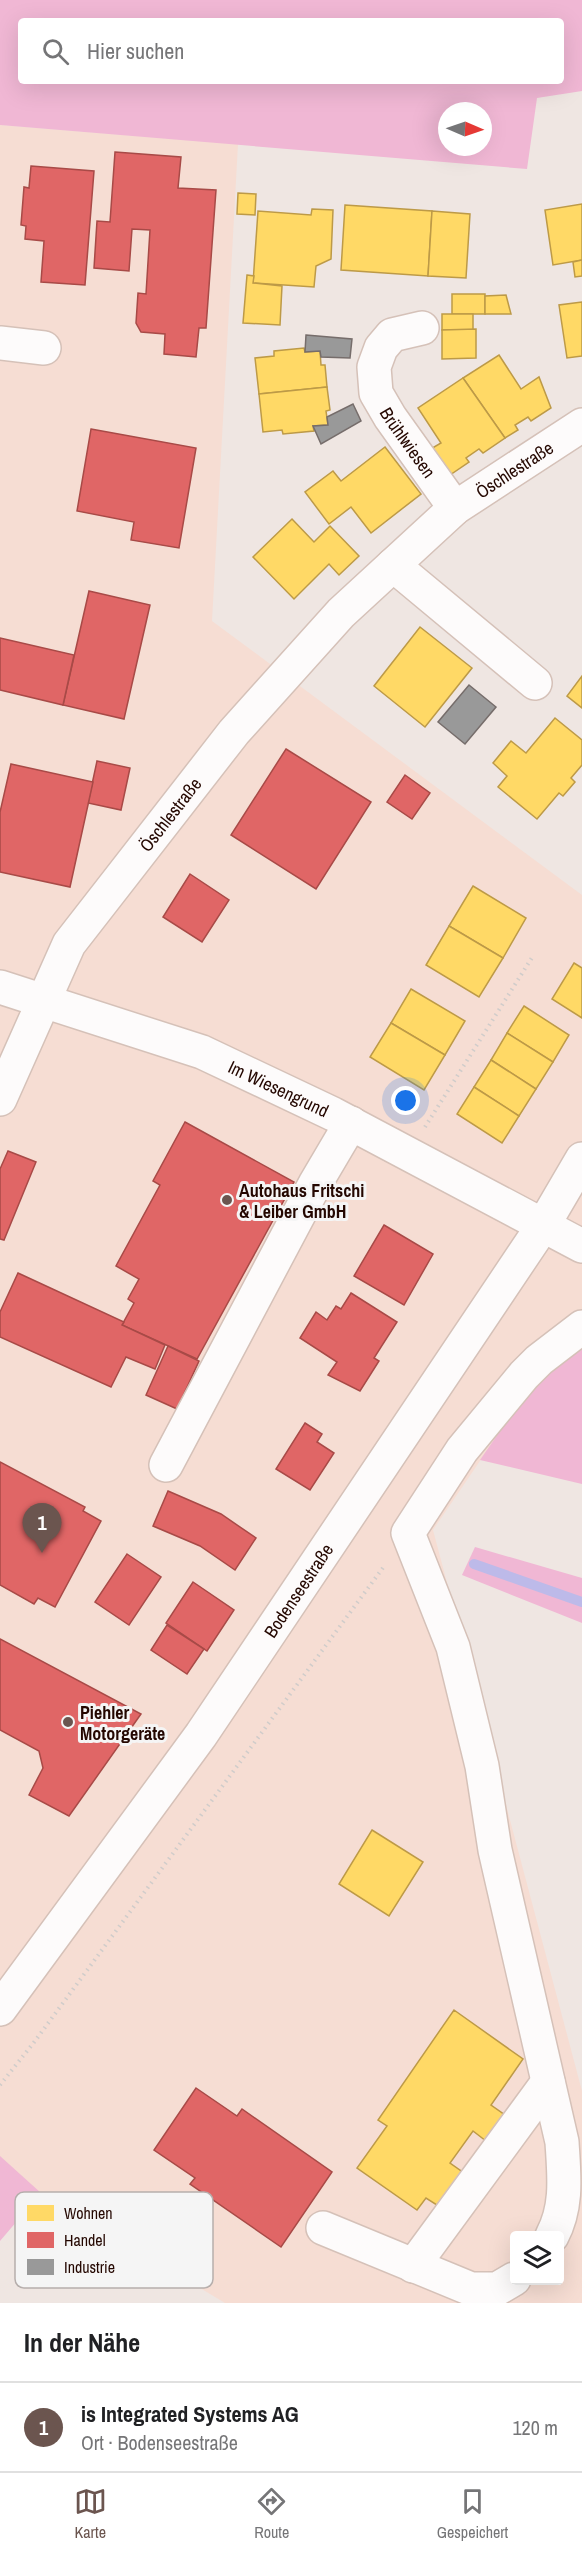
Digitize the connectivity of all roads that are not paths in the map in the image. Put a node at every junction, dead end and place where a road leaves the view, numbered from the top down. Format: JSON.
{"nodes":[{"id":1,"x":422,"y":328,"type":"dead end"},
{"id":2,"x":0,"y":343,"type":"edge"},
{"id":3,"x":44,"y":348,"type":"dead end"},
{"id":4,"x":582,"y":425,"type":"edge"},
{"id":5,"x":454,"y":508,"type":"junction"},
{"id":6,"x":393,"y":565,"type":"junction"},
{"id":7,"x":535,"y":683,"type":"dead end"},
{"id":8,"x":0,"y":987,"type":"edge"},
{"id":9,"x":42,"y":1000,"type":"junction"},
{"id":10,"x":0,"y":1099,"type":"edge"},
{"id":11,"x":351,"y":1123,"type":"junction"},
{"id":12,"x":582,"y":1160,"type":"edge"},
{"id":13,"x":544,"y":1224,"type":"junction"},
{"id":14,"x":582,"y":1245,"type":"edge"},
{"id":15,"x":582,"y":1327,"type":"edge"},
{"id":16,"x":166,"y":1465,"type":"dead end"},
{"id":17,"x":0,"y":2009,"type":"edge"},
{"id":18,"x":548,"y":2082,"type":"junction"},
{"id":19,"x":323,"y":2228,"type":"dead end"},
{"id":20,"x":554,"y":2231,"type":"edge"},
{"id":21,"x":413,"y":2266,"type":"junction"},
{"id":22,"x":510,"y":2281,"type":"edge"}],
"edges":[{"from":1,"to":5,"type":"street","name":"Brühlwiesen"},
{"from":2,"to":3,"type":"street"},
{"from":4,"to":5,"type":"street","name":"Öschlestraße"},
{"from":5,"to":6,"type":"street","name":"Öschlestraße"},
{"from":6,"to":7,"type":"street"},
{"from":6,"to":9,"type":"street","name":"Öschlestraße"},
{"from":8,"to":9,"type":"street","name":"Im Wiesengrund"},
{"from":9,"to":10,"type":"street","name":"Öschlestraße"},
{"from":9,"to":11,"type":"street","name":"Im Wiesengrund"},
{"from":11,"to":13,"type":"street","name":"Im Wiesengrund"},
{"from":11,"to":16,"type":"street"},
{"from":12,"to":13,"type":"street","name":"Bodenseestraße"},
{"from":13,"to":14,"type":"street","name":"Im Wiesengrund"},
{"from":13,"to":17,"type":"street","name":"Bodenseestraße"},
{"from":15,"to":18,"type":"street"},
{"from":18,"to":20,"type":"street"},
{"from":18,"to":21,"type":"street"},
{"from":19,"to":21,"type":"street"},
{"from":21,"to":22,"type":"street"}]}
